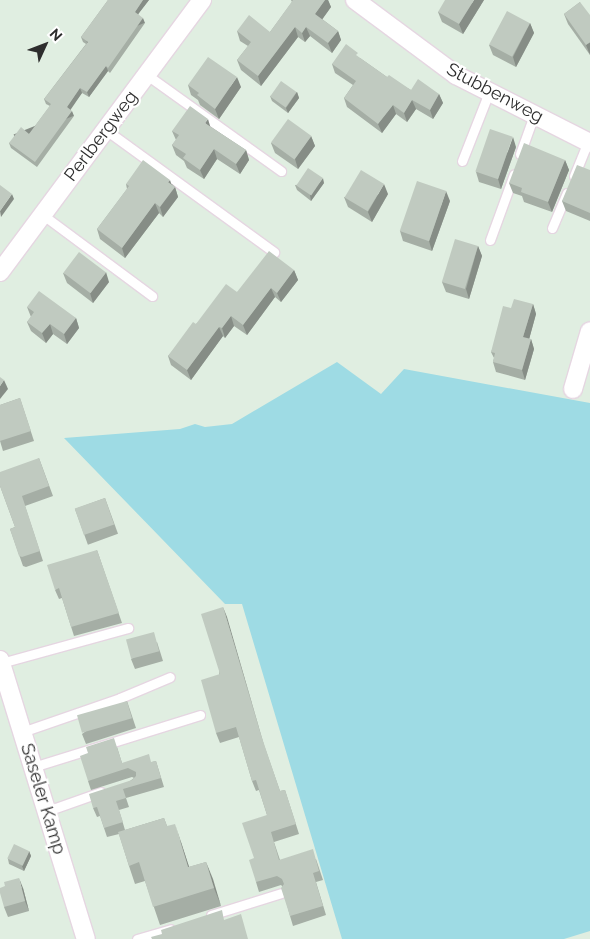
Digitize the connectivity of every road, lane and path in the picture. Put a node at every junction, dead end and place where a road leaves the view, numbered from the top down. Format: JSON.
{"nodes":[{"id":1,"x":202,"y":0,"type":"edge"},
{"id":2,"x":355,"y":0,"type":"edge"},
{"id":3,"x":147,"y":75,"type":"junction"},
{"id":4,"x":489,"y":92,"type":"junction"},
{"id":5,"x":534,"y":115,"type":"junction"},
{"id":6,"x":106,"y":130,"type":"junction"},
{"id":7,"x":589,"y":142,"type":"edge"},
{"id":8,"x":462,"y":162,"type":"dead end"},
{"id":9,"x":281,"y":171,"type":"dead end"},
{"id":10,"x":43,"y":215,"type":"junction"},
{"id":11,"x":552,"y":228,"type":"dead end"},
{"id":12,"x":490,"y":240,"type":"dead end"},
{"id":13,"x":274,"y":252,"type":"edge"},
{"id":14,"x":0,"y":272,"type":"edge"},
{"id":15,"x":152,"y":296,"type":"dead end"},
{"id":16,"x":590,"y":331,"type":"edge"},
{"id":17,"x":573,"y":389,"type":"dead end"},
{"id":18,"x":128,"y":628,"type":"dead end"},
{"id":19,"x":0,"y":662,"type":"edge"},
{"id":20,"x":170,"y":678,"type":"dead end"},
{"id":21,"x":200,"y":715,"type":"dead end"},
{"id":22,"x":22,"y":732,"type":"junction"},
{"id":23,"x":33,"y":767,"type":"junction"},
{"id":24,"x":108,"y":790,"type":"edge"},
{"id":25,"x":47,"y":811,"type":"junction"},
{"id":26,"x":281,"y":893,"type":"edge"},
{"id":27,"x":205,"y":917,"type":"edge"},
{"id":28,"x":177,"y":926,"type":"edge"},
{"id":29,"x":86,"y":939,"type":"edge"},
{"id":30,"x":138,"y":939,"type":"edge"}],
"edges":[{"from":1,"to":3,"type":"street","name":"Perlbergweg"},
{"from":2,"to":4,"type":"street","name":"Stubbenweg"},
{"from":3,"to":6,"type":"street","name":"Perlbergweg"},
{"from":3,"to":9,"type":"lane"},
{"from":4,"to":5,"type":"street","name":"Stubbenweg"},
{"from":4,"to":8,"type":"lane"},
{"from":5,"to":7,"type":"street","name":"Stubbenweg"},
{"from":5,"to":12,"type":"lane"},
{"from":6,"to":10,"type":"street","name":"Perlbergweg"},
{"from":6,"to":13,"type":"lane"},
{"from":7,"to":11,"type":"lane"},
{"from":10,"to":14,"type":"street","name":"Perlbergweg"},
{"from":10,"to":15,"type":"lane"},
{"from":16,"to":17,"type":"street"},
{"from":18,"to":19,"type":"lane"},
{"from":19,"to":22,"type":"street","name":"Saseler Kamp"},
{"from":20,"to":22,"type":"lane"},
{"from":21,"to":23,"type":"lane"},
{"from":22,"to":23,"type":"street","name":"Saseler Kamp"},
{"from":23,"to":25,"type":"street","name":"Saseler Kamp"},
{"from":24,"to":25,"type":"lane"},
{"from":25,"to":29,"type":"street","name":"Saseler Kamp"},
{"from":26,"to":27,"type":"lane"},
{"from":28,"to":30,"type":"lane"}]}
